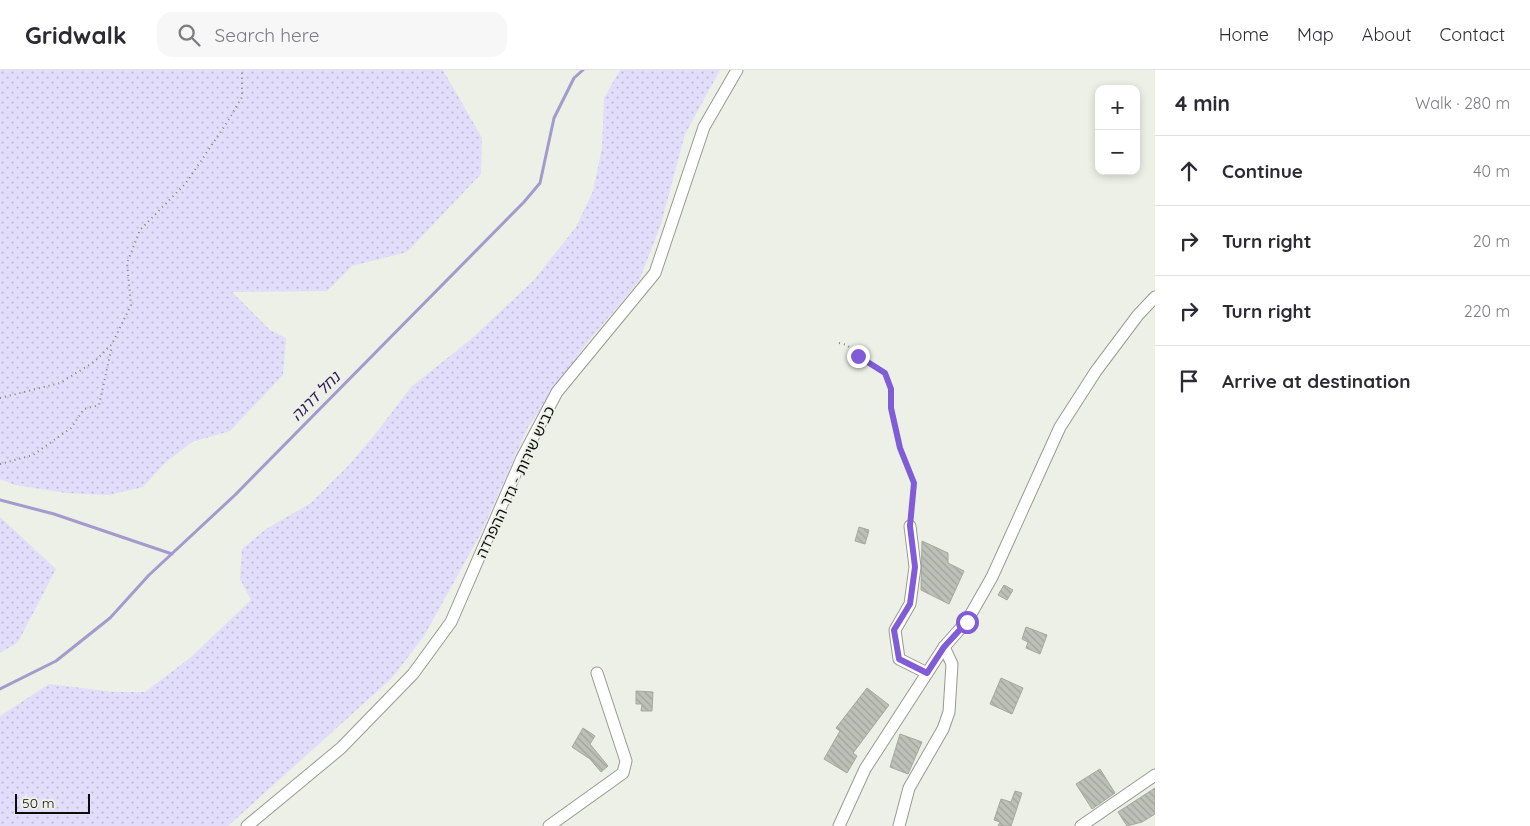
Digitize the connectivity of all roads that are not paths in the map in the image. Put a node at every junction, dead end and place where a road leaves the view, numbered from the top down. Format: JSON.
{"nodes":[{"id":1,"x":737,"y":70,"type":"edge"},
{"id":2,"x":1155,"y":297,"type":"edge"},
{"id":3,"x":910,"y":526,"type":"road end"},
{"id":4,"x":944,"y":647,"type":"junction"},
{"id":5,"x":597,"y":673,"type":"dead end"},
{"id":6,"x":927,"y":673,"type":"junction"},
{"id":7,"x":1155,"y":775,"type":"edge"},
{"id":8,"x":247,"y":826,"type":"edge"},
{"id":9,"x":549,"y":826,"type":"edge"},
{"id":10,"x":839,"y":826,"type":"edge"},
{"id":11,"x":899,"y":826,"type":"edge"},
{"id":12,"x":1081,"y":826,"type":"edge"}],
"edges":[{"from":1,"to":8,"type":"street","name":"כביש שירות - גדר ההפרדה"},
{"from":2,"to":4,"type":"street"},
{"from":3,"to":6,"type":"street"},
{"from":4,"to":6,"type":"street"},
{"from":4,"to":11,"type":"street"},
{"from":5,"to":9,"type":"street"},
{"from":6,"to":10,"type":"street"},
{"from":7,"to":12,"type":"street"}]}
